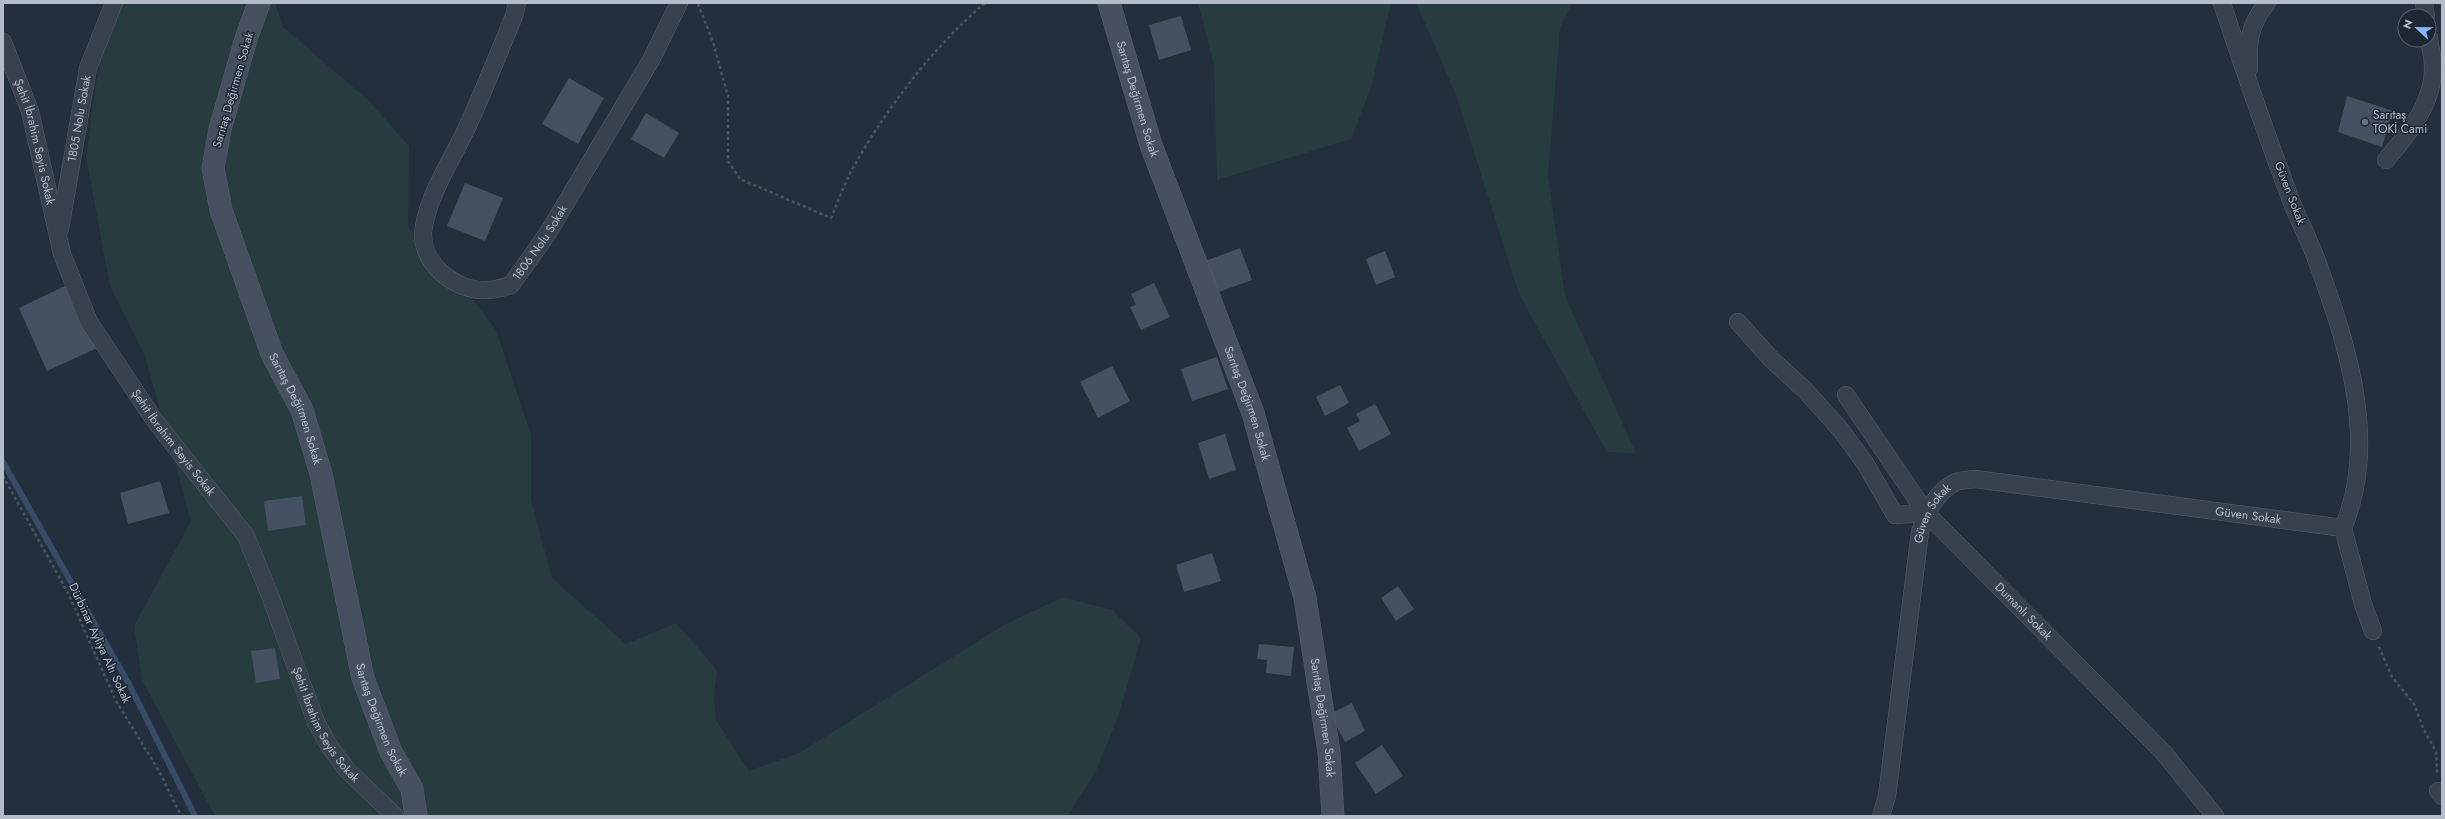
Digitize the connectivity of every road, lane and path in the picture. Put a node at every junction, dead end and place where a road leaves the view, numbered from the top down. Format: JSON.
{"nodes":[{"id":1,"x":114,"y":3,"type":"edge"},
{"id":2,"x":260,"y":3,"type":"edge"},
{"id":3,"x":517,"y":3,"type":"edge"},
{"id":4,"x":679,"y":3,"type":"edge"},
{"id":5,"x":698,"y":3,"type":"edge"},
{"id":6,"x":985,"y":3,"type":"edge"},
{"id":7,"x":1110,"y":3,"type":"edge"},
{"id":8,"x":2222,"y":3,"type":"edge"},
{"id":9,"x":2267,"y":3,"type":"edge"},
{"id":10,"x":3,"y":42,"type":"edge"},
{"id":11,"x":2430,"y":48,"type":"edge"},
{"id":12,"x":2250,"y":81,"type":"junction"},
{"id":13,"x":2386,"y":160,"type":"dead end"},
{"id":14,"x":58,"y":239,"type":"junction"},
{"id":15,"x":1738,"y":322,"type":"dead end"},
{"id":16,"x":1846,"y":395,"type":"dead end"},
{"id":17,"x":3,"y":476,"type":"edge"},
{"id":18,"x":1926,"y":513,"type":"junction"},
{"id":19,"x":2343,"y":528,"type":"junction"},
{"id":20,"x":2373,"y":631,"type":"joint"},
{"id":21,"x":2440,"y":794,"type":"edge"},
{"id":22,"x":181,"y":816,"type":"edge"},
{"id":23,"x":395,"y":816,"type":"edge"},
{"id":24,"x":416,"y":816,"type":"edge"},
{"id":25,"x":1333,"y":816,"type":"edge"},
{"id":26,"x":1881,"y":816,"type":"edge"},
{"id":27,"x":2215,"y":816,"type":"edge"}],
"edges":[{"from":1,"to":14,"type":"street","name":"1805 Nolu Sokak"},
{"from":2,"to":24,"type":"street","name":"Sarıtaş Değirmen Sokak"},
{"from":3,"to":4,"type":"street","name":"1806 Nolu Sokak"},
{"from":5,"to":6,"type":"path"},
{"from":7,"to":25,"type":"street","name":"Sarıtaş Değirmen Sokak"},
{"from":8,"to":12,"type":"street","name":"Güven Sokak"},
{"from":9,"to":12,"type":"street"},
{"from":10,"to":14,"type":"street","name":"Şehit İbrahim Seyis Sokak"},
{"from":11,"to":13,"type":"street"},
{"from":12,"to":19,"type":"street","name":"Güven Sokak"},
{"from":14,"to":23,"type":"street","name":"Şehit İbrahim Seyis Sokak"},
{"from":15,"to":18,"type":"street"},
{"from":16,"to":18,"type":"street","name":"Dumanlı Sokak"},
{"from":17,"to":22,"type":"path","name":"Dürbinar Ayliya Altı Sokak"},
{"from":18,"to":19,"type":"street","name":"Güven Sokak"},
{"from":18,"to":26,"type":"street","name":"Güven Sokak"},
{"from":18,"to":27,"type":"street","name":"Dumanlı Sokak"},
{"from":19,"to":20,"type":"street"},
{"from":20,"to":21,"type":"path"}]}
